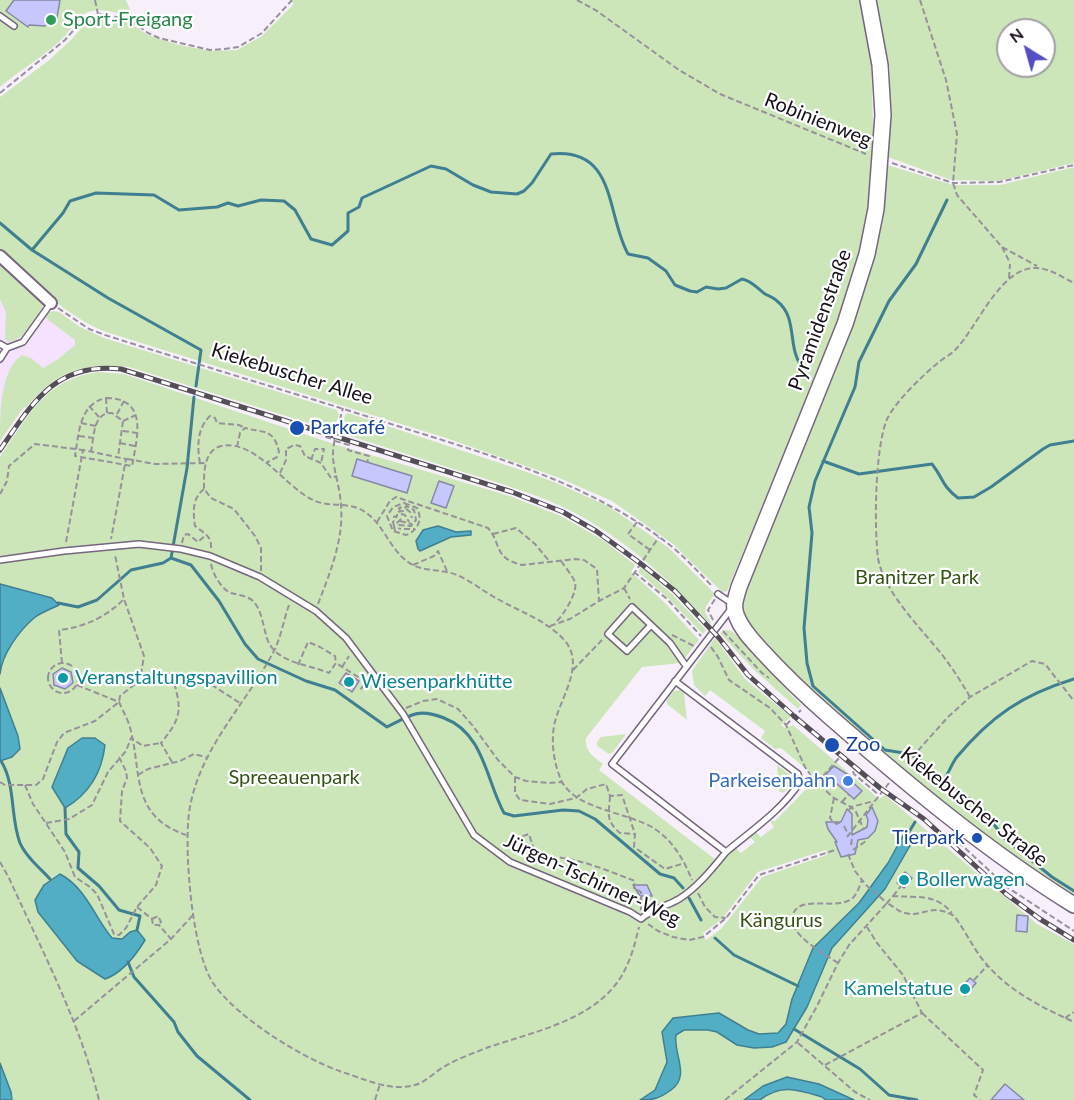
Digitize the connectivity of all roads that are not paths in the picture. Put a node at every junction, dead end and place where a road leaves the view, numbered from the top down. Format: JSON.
{"nodes":[{"id":1,"x":868,"y":0,"type":"edge"},
{"id":2,"x":0,"y":16,"type":"edge"},
{"id":3,"x":14,"y":26,"type":"dead end"},
{"id":4,"x":0,"y":256,"type":"edge"},
{"id":5,"x":51,"y":303,"type":"joint"},
{"id":6,"x":0,"y":344,"type":"edge"},
{"id":7,"x":7,"y":348,"type":"junction"},
{"id":8,"x":0,"y":359,"type":"edge"},
{"id":9,"x":0,"y":560,"type":"edge"},
{"id":10,"x":718,"y":594,"type":"road end"},
{"id":11,"x":734,"y":605,"type":"junction"},
{"id":12,"x":651,"y":625,"type":"junction"},
{"id":13,"x":666,"y":636,"type":"junction"},
{"id":14,"x":659,"y":645,"type":"dead end"},
{"id":15,"x":686,"y":666,"type":"junction"},
{"id":16,"x":675,"y":681,"type":"junction"},
{"id":17,"x":726,"y":852,"type":"junction"},
{"id":18,"x":1074,"y":905,"type":"edge"}],
"edges":[{"from":1,"to":11,"type":"street","name":"Pyramidenstraße"},
{"from":2,"to":3,"type":"lane"},
{"from":4,"to":5,"type":"street"},
{"from":5,"to":7,"type":"lane"},
{"from":6,"to":7,"type":"lane"},
{"from":7,"to":8,"type":"lane"},
{"from":9,"to":17,"type":"lane","name":"Jürgen-Tschirner-Weg"},
{"from":10,"to":11,"type":"lane"},
{"from":11,"to":15,"type":"lane"},
{"from":11,"to":18,"type":"street","name":"Kiekebuscher Straße"},
{"from":12,"to":12,"type":"lane"},
{"from":12,"to":13,"type":"lane"},
{"from":13,"to":14,"type":"lane"},
{"from":13,"to":15,"type":"lane"},
{"from":15,"to":16,"type":"lane"},
{"from":16,"to":17,"type":"lane"},
{"from":16,"to":17,"type":"lane"}]}
